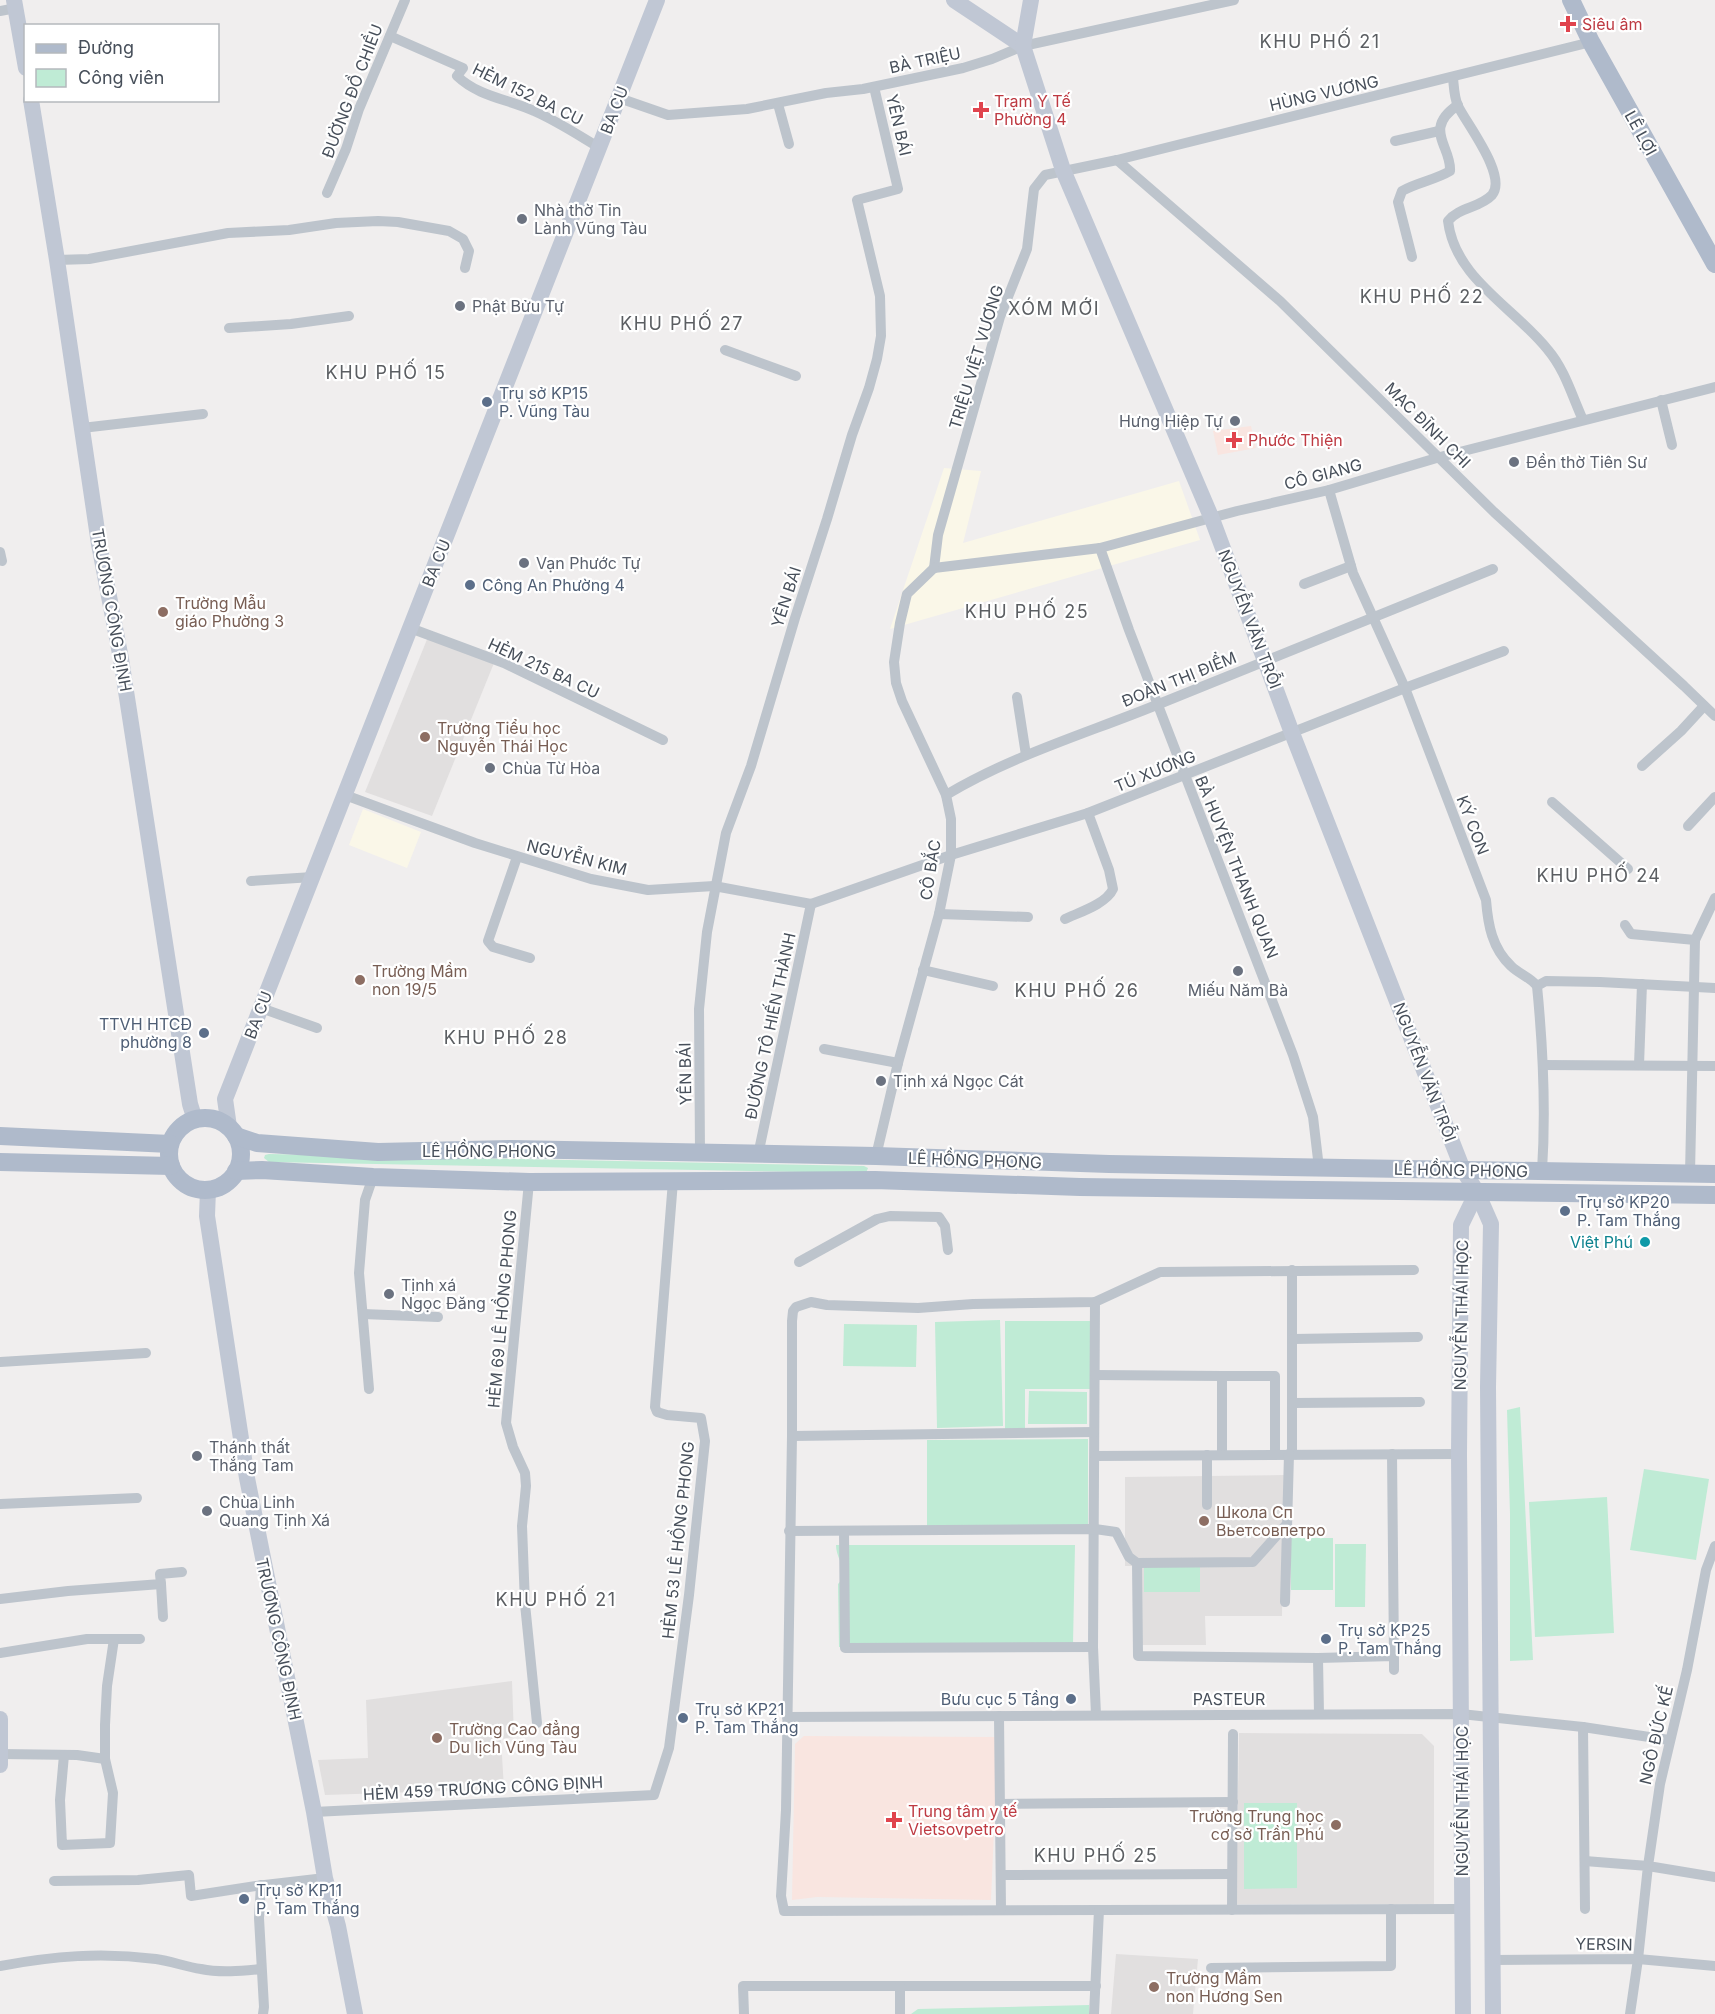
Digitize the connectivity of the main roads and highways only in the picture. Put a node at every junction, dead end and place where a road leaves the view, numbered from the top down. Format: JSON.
{"nodes":[{"id":1,"x":657,"y":0,"type":"edge"},
{"id":2,"x":954,"y":0,"type":"edge"},
{"id":3,"x":1031,"y":0,"type":"edge"},
{"id":4,"x":1571,"y":0,"type":"edge"},
{"id":5,"x":10,"y":6,"type":"edge"},
{"id":6,"x":1023,"y":46,"type":"junction"},
{"id":7,"x":24,"y":60,"type":"edge"},
{"id":8,"x":31,"y":102,"type":"edge"},
{"id":9,"x":1715,"y":264,"type":"edge"},
{"id":10,"x":195,"y":1120,"type":"junction"},
{"id":11,"x":232,"y":1132,"type":"junction"},
{"id":12,"x":0,"y":1136,"type":"edge"},
{"id":13,"x":170,"y":1144,"type":"junction"},
{"id":14,"x":876,"y":1156,"type":"junction"},
{"id":15,"x":0,"y":1162,"type":"edge"},
{"id":16,"x":171,"y":1166,"type":"junction"},
{"id":17,"x":1463,"y":1170,"type":"junction"},
{"id":18,"x":236,"y":1171,"type":"junction"},
{"id":19,"x":1510,"y":1171,"type":"junction"},
{"id":20,"x":1715,"y":1174,"type":"edge"},
{"id":21,"x":875,"y":1179,"type":"junction"},
{"id":22,"x":208,"y":1190,"type":"junction"},
{"id":23,"x":1477,"y":1192,"type":"junction"},
{"id":24,"x":1510,"y":1192,"type":"junction"},
{"id":25,"x":1715,"y":1195,"type":"edge"},
{"id":26,"x":1459,"y":1454,"type":"junction"},
{"id":27,"x":1489,"y":1454,"type":"junction"},
{"id":28,"x":0,"y":1719,"type":"edge"},
{"id":29,"x":1,"y":1754,"type":"edge"},
{"id":30,"x":0,"y":1765,"type":"edge"},
{"id":31,"x":355,"y":2014,"type":"edge"},
{"id":32,"x":1463,"y":2014,"type":"edge"},
{"id":33,"x":1493,"y":2014,"type":"edge"}],
"edges":[{"from":1,"to":11,"type":"main road","name":"BA CU"},
{"from":2,"to":6,"type":"main road"},
{"from":3,"to":6,"type":"main road"},
{"from":4,"to":9,"type":"main road","name":"LÊ LỢI"},
{"from":5,"to":7,"type":"main road"},
{"from":6,"to":17,"type":"main road","name":"NGUYỄN VĂN TRỖI"},
{"from":8,"to":10,"type":"main road","name":"TRƯƠNG CÔNG ĐỊNH"},
{"from":10,"to":11,"type":"main road"},
{"from":10,"to":13,"type":"main road"},
{"from":11,"to":14,"type":"main road","name":"LÊ HỒNG PHONG"},
{"from":11,"to":18,"type":"main road"},
{"from":12,"to":13,"type":"main road"},
{"from":13,"to":16,"type":"main road"},
{"from":14,"to":17,"type":"main road","name":"LÊ HỒNG PHONG"},
{"from":14,"to":21,"type":"main road"},
{"from":15,"to":16,"type":"main road"},
{"from":16,"to":22,"type":"main road"},
{"from":17,"to":19,"type":"main road","name":"LÊ HỒNG PHONG"},
{"from":17,"to":23,"type":"main road","name":"NGUYỄN VĂN TRỖI"},
{"from":18,"to":21,"type":"main road","name":"LÊ HỒNG PHONG"},
{"from":18,"to":22,"type":"main road"},
{"from":19,"to":20,"type":"main road","name":"LÊ HỒNG PHONG"},
{"from":19,"to":24,"type":"main road"},
{"from":21,"to":23,"type":"main road","name":"LÊ HỒNG PHONG"},
{"from":22,"to":31,"type":"main road","name":"TRƯƠNG CÔNG ĐỊNH"},
{"from":23,"to":24,"type":"main road","name":"LÊ HỒNG PHONG"},
{"from":23,"to":26,"type":"main road","name":"NGUYỄN THÁI HỌC"},
{"from":23,"to":27,"type":"main road","name":"NGUYỄN THÁI HỌC"},
{"from":24,"to":25,"type":"main road","name":"LÊ HỒNG PHONG"},
{"from":26,"to":27,"type":"main road"},
{"from":26,"to":32,"type":"main road","name":"NGUYỄN THÁI HỌC"},
{"from":27,"to":33,"type":"main road","name":"NGUYỄN THÁI HỌC"},
{"from":28,"to":29,"type":"main road"},
{"from":29,"to":30,"type":"main road"}]}
